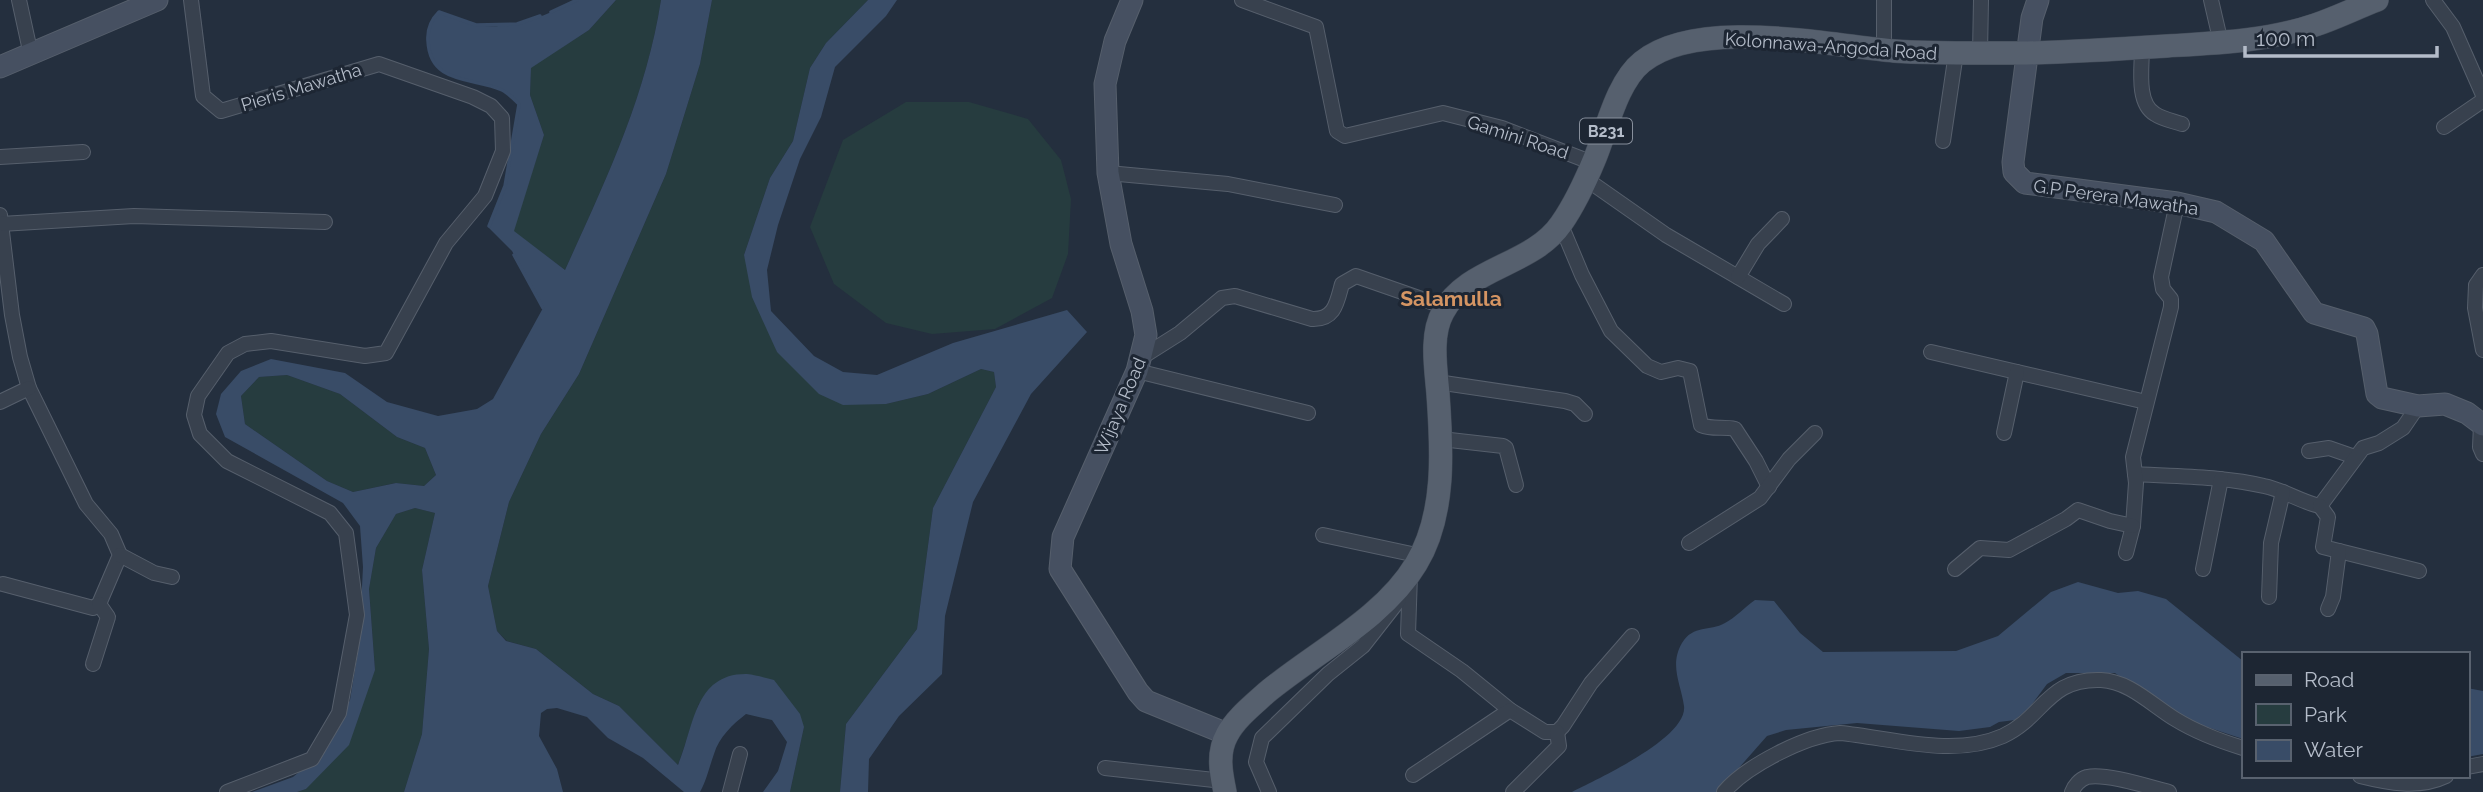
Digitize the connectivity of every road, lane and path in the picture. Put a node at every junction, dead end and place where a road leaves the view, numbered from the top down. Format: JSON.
{"nodes":[{"id":1,"x":19,"y":0,"type":"edge"},
{"id":2,"x":157,"y":0,"type":"edge"},
{"id":3,"x":191,"y":0,"type":"edge"},
{"id":4,"x":1132,"y":0,"type":"edge"},
{"id":5,"x":1242,"y":0,"type":"edge"},
{"id":6,"x":1884,"y":0,"type":"edge"},
{"id":7,"x":1981,"y":0,"type":"edge"},
{"id":8,"x":2038,"y":0,"type":"edge"},
{"id":9,"x":2211,"y":0,"type":"edge"},
{"id":10,"x":2433,"y":0,"type":"edge"},
{"id":11,"x":2373,"y":1,"type":"edge"},
{"id":12,"x":2221,"y":43,"type":"junction"},
{"id":13,"x":2142,"y":48,"type":"junction"},
{"id":14,"x":1884,"y":50,"type":"junction"},
{"id":15,"x":1956,"y":53,"type":"junction"},
{"id":16,"x":1980,"y":53,"type":"junction"},
{"id":17,"x":2028,"y":53,"type":"junction"},
{"id":18,"x":31,"y":55,"type":"junction"},
{"id":19,"x":0,"y":67,"type":"edge"},
{"id":20,"x":2483,"y":95,"type":"edge"},
{"id":21,"x":2182,"y":124,"type":"dead end"},
{"id":22,"x":2444,"y":127,"type":"dead end"},
{"id":23,"x":1943,"y":141,"type":"dead end"},
{"id":24,"x":83,"y":152,"type":"dead end"},
{"id":25,"x":0,"y":157,"type":"edge"},
{"id":26,"x":1590,"y":171,"type":"junction"},
{"id":27,"x":1108,"y":173,"type":"junction"},
{"id":28,"x":2177,"y":203,"type":"junction"},
{"id":29,"x":1335,"y":205,"type":"dead end"},
{"id":30,"x":0,"y":215,"type":"edge"},
{"id":31,"x":1782,"y":219,"type":"dead end"},
{"id":32,"x":325,"y":222,"type":"dead end"},
{"id":33,"x":1,"y":224,"type":"edge"},
{"id":34,"x":1561,"y":225,"type":"junction"},
{"id":35,"x":2483,"y":275,"type":"edge"},
{"id":36,"x":1738,"y":277,"type":"junction"},
{"id":37,"x":1784,"y":304,"type":"dead end"},
{"id":38,"x":1445,"y":307,"type":"junction"},
{"id":39,"x":2483,"y":350,"type":"edge"},
{"id":40,"x":1931,"y":352,"type":"dead end"},
{"id":41,"x":1140,"y":364,"type":"junction"},
{"id":42,"x":2017,"y":372,"type":"junction"},
{"id":43,"x":1437,"y":382,"type":"junction"},
{"id":44,"x":29,"y":388,"type":"junction"},
{"id":45,"x":0,"y":402,"type":"edge"},
{"id":46,"x":2146,"y":402,"type":"junction"},
{"id":47,"x":2418,"y":406,"type":"junction"},
{"id":48,"x":1308,"y":413,"type":"dead end"},
{"id":49,"x":1585,"y":414,"type":"dead end"},
{"id":50,"x":2482,"y":425,"type":"edge"},
{"id":51,"x":1815,"y":433,"type":"dead end"},
{"id":52,"x":2004,"y":433,"type":"dead end"},
{"id":53,"x":1441,"y":439,"type":"junction"},
{"id":54,"x":2309,"y":451,"type":"dead end"},
{"id":55,"x":2483,"y":454,"type":"edge"},
{"id":56,"x":2355,"y":457,"type":"junction"},
{"id":57,"x":2135,"y":474,"type":"junction"},
{"id":58,"x":2221,"y":479,"type":"junction"},
{"id":59,"x":1516,"y":485,"type":"dead end"},
{"id":60,"x":1769,"y":488,"type":"junction"},
{"id":61,"x":2283,"y":492,"type":"junction"},
{"id":62,"x":2320,"y":506,"type":"junction"},
{"id":63,"x":2133,"y":526,"type":"junction"},
{"id":64,"x":1323,"y":535,"type":"dead end"},
{"id":65,"x":1689,"y":543,"type":"dead end"},
{"id":66,"x":2339,"y":551,"type":"junction"},
{"id":67,"x":2126,"y":554,"type":"dead end"},
{"id":68,"x":120,"y":555,"type":"junction"},
{"id":69,"x":1955,"y":569,"type":"dead end"},
{"id":70,"x":2203,"y":569,"type":"dead end"},
{"id":71,"x":1414,"y":571,"type":"junction"},
{"id":72,"x":2419,"y":571,"type":"dead end"},
{"id":73,"x":172,"y":577,"type":"dead end"},
{"id":74,"x":2,"y":584,"type":"dead end"},
{"id":75,"x":2269,"y":597,"type":"dead end"},
{"id":76,"x":99,"y":604,"type":"junction"},
{"id":77,"x":2328,"y":609,"type":"dead end"},
{"id":78,"x":1632,"y":636,"type":"dead end"},
{"id":79,"x":93,"y":664,"type":"dead end"},
{"id":80,"x":1510,"y":710,"type":"junction"},
{"id":81,"x":1557,"y":732,"type":"junction"},
{"id":82,"x":1227,"y":734,"type":"junction"},
{"id":83,"x":2242,"y":748,"type":"edge"},
{"id":84,"x":740,"y":754,"type":"dead end"},
{"id":85,"x":1105,"y":768,"type":"dead end"},
{"id":86,"x":1413,"y":775,"type":"dead end"},
{"id":87,"x":2371,"y":778,"type":"edge"},
{"id":88,"x":2440,"y":778,"type":"edge"},
{"id":89,"x":1224,"y":787,"type":"edge"},
{"id":90,"x":227,"y":792,"type":"edge"},
{"id":91,"x":730,"y":792,"type":"edge"},
{"id":92,"x":1269,"y":792,"type":"edge"},
{"id":93,"x":1513,"y":792,"type":"edge"},
{"id":94,"x":1724,"y":792,"type":"edge"},
{"id":95,"x":2072,"y":792,"type":"edge"},
{"id":96,"x":2169,"y":792,"type":"edge"}],
"edges":[{"from":1,"to":18,"type":"street"},
{"from":2,"to":18,"type":"street"},
{"from":3,"to":90,"type":"street","name":"Pieris Mawatha"},
{"from":4,"to":27,"type":"street","name":"Wijaya Road"},
{"from":5,"to":26,"type":"street","name":"Gamini Road"},
{"from":6,"to":14,"type":"street"},
{"from":7,"to":16,"type":"street"},
{"from":8,"to":17,"type":"street"},
{"from":9,"to":12,"type":"street"},
{"from":10,"to":20,"type":"street"},
{"from":11,"to":12,"type":"main road","name":"Kolonnawa-Angoda Road","number":"B231"},
{"from":12,"to":13,"type":"main road","name":"Kolonnawa-Angoda Road","number":"B231"},
{"from":13,"to":17,"type":"main road","name":"Kolonnawa-Angoda Road","number":"B231"},
{"from":13,"to":21,"type":"street"},
{"from":14,"to":15,"type":"main road","name":"Kolonnawa-Angoda Road","number":"B231"},
{"from":14,"to":26,"type":"main road","name":"Kolonnawa-Angoda Road","number":"B231"},
{"from":15,"to":16,"type":"main road","name":"Kolonnawa-Angoda Road","number":"B231"},
{"from":15,"to":23,"type":"street"},
{"from":16,"to":17,"type":"main road","name":"Kolonnawa-Angoda Road","number":"B231"},
{"from":17,"to":28,"type":"street","name":"G.P Perera Mawatha"},
{"from":18,"to":19,"type":"street"},
{"from":20,"to":22,"type":"street"},
{"from":24,"to":25,"type":"street"},
{"from":26,"to":34,"type":"main road","name":"Kolonnawa-Angoda Road","number":"B231"},
{"from":26,"to":36,"type":"street"},
{"from":27,"to":29,"type":"street"},
{"from":27,"to":41,"type":"street","name":"Wijaya Road"},
{"from":28,"to":46,"type":"street"},
{"from":28,"to":47,"type":"street","name":"G.P Perera Mawatha"},
{"from":30,"to":33,"type":"street"},
{"from":31,"to":36,"type":"street"},
{"from":32,"to":33,"type":"street"},
{"from":33,"to":44,"type":"street"},
{"from":34,"to":38,"type":"main road","name":"Kolonnawa-Angoda Road","number":"B231"},
{"from":34,"to":60,"type":"street"},
{"from":35,"to":39,"type":"street"},
{"from":36,"to":37,"type":"street"},
{"from":38,"to":41,"type":"street"},
{"from":38,"to":43,"type":"main road"},
{"from":40,"to":42,"type":"street"},
{"from":41,"to":48,"type":"street"},
{"from":41,"to":82,"type":"street","name":"Wijaya Road"},
{"from":42,"to":46,"type":"street"},
{"from":42,"to":52,"type":"street"},
{"from":43,"to":49,"type":"street"},
{"from":43,"to":53,"type":"main road"},
{"from":44,"to":45,"type":"street"},
{"from":44,"to":68,"type":"street"},
{"from":46,"to":57,"type":"street"},
{"from":47,"to":50,"type":"street","name":"G.P Perera Mawatha"},
{"from":47,"to":56,"type":"street"},
{"from":50,"to":55,"type":"street"},
{"from":51,"to":60,"type":"street"},
{"from":53,"to":59,"type":"street"},
{"from":53,"to":71,"type":"main road"},
{"from":54,"to":56,"type":"street"},
{"from":56,"to":62,"type":"street"},
{"from":57,"to":58,"type":"street"},
{"from":57,"to":63,"type":"street"},
{"from":58,"to":61,"type":"street"},
{"from":58,"to":70,"type":"street"},
{"from":60,"to":65,"type":"street"},
{"from":61,"to":62,"type":"street"},
{"from":61,"to":75,"type":"street"},
{"from":62,"to":66,"type":"street"},
{"from":63,"to":67,"type":"street"},
{"from":63,"to":69,"type":"street"},
{"from":64,"to":71,"type":"street"},
{"from":66,"to":72,"type":"street"},
{"from":66,"to":77,"type":"street"},
{"from":68,"to":73,"type":"street"},
{"from":68,"to":76,"type":"street"},
{"from":71,"to":80,"type":"street"},
{"from":71,"to":82,"type":"main road"},
{"from":71,"to":92,"type":"street"},
{"from":74,"to":76,"type":"street"},
{"from":76,"to":79,"type":"street"},
{"from":78,"to":81,"type":"street"},
{"from":80,"to":81,"type":"street"},
{"from":80,"to":86,"type":"street"},
{"from":81,"to":93,"type":"street"},
{"from":82,"to":89,"type":"main road"},
{"from":83,"to":94,"type":"street"},
{"from":84,"to":91,"type":"street"},
{"from":85,"to":89,"type":"street"},
{"from":87,"to":88,"type":"street"},
{"from":95,"to":96,"type":"street"}]}
